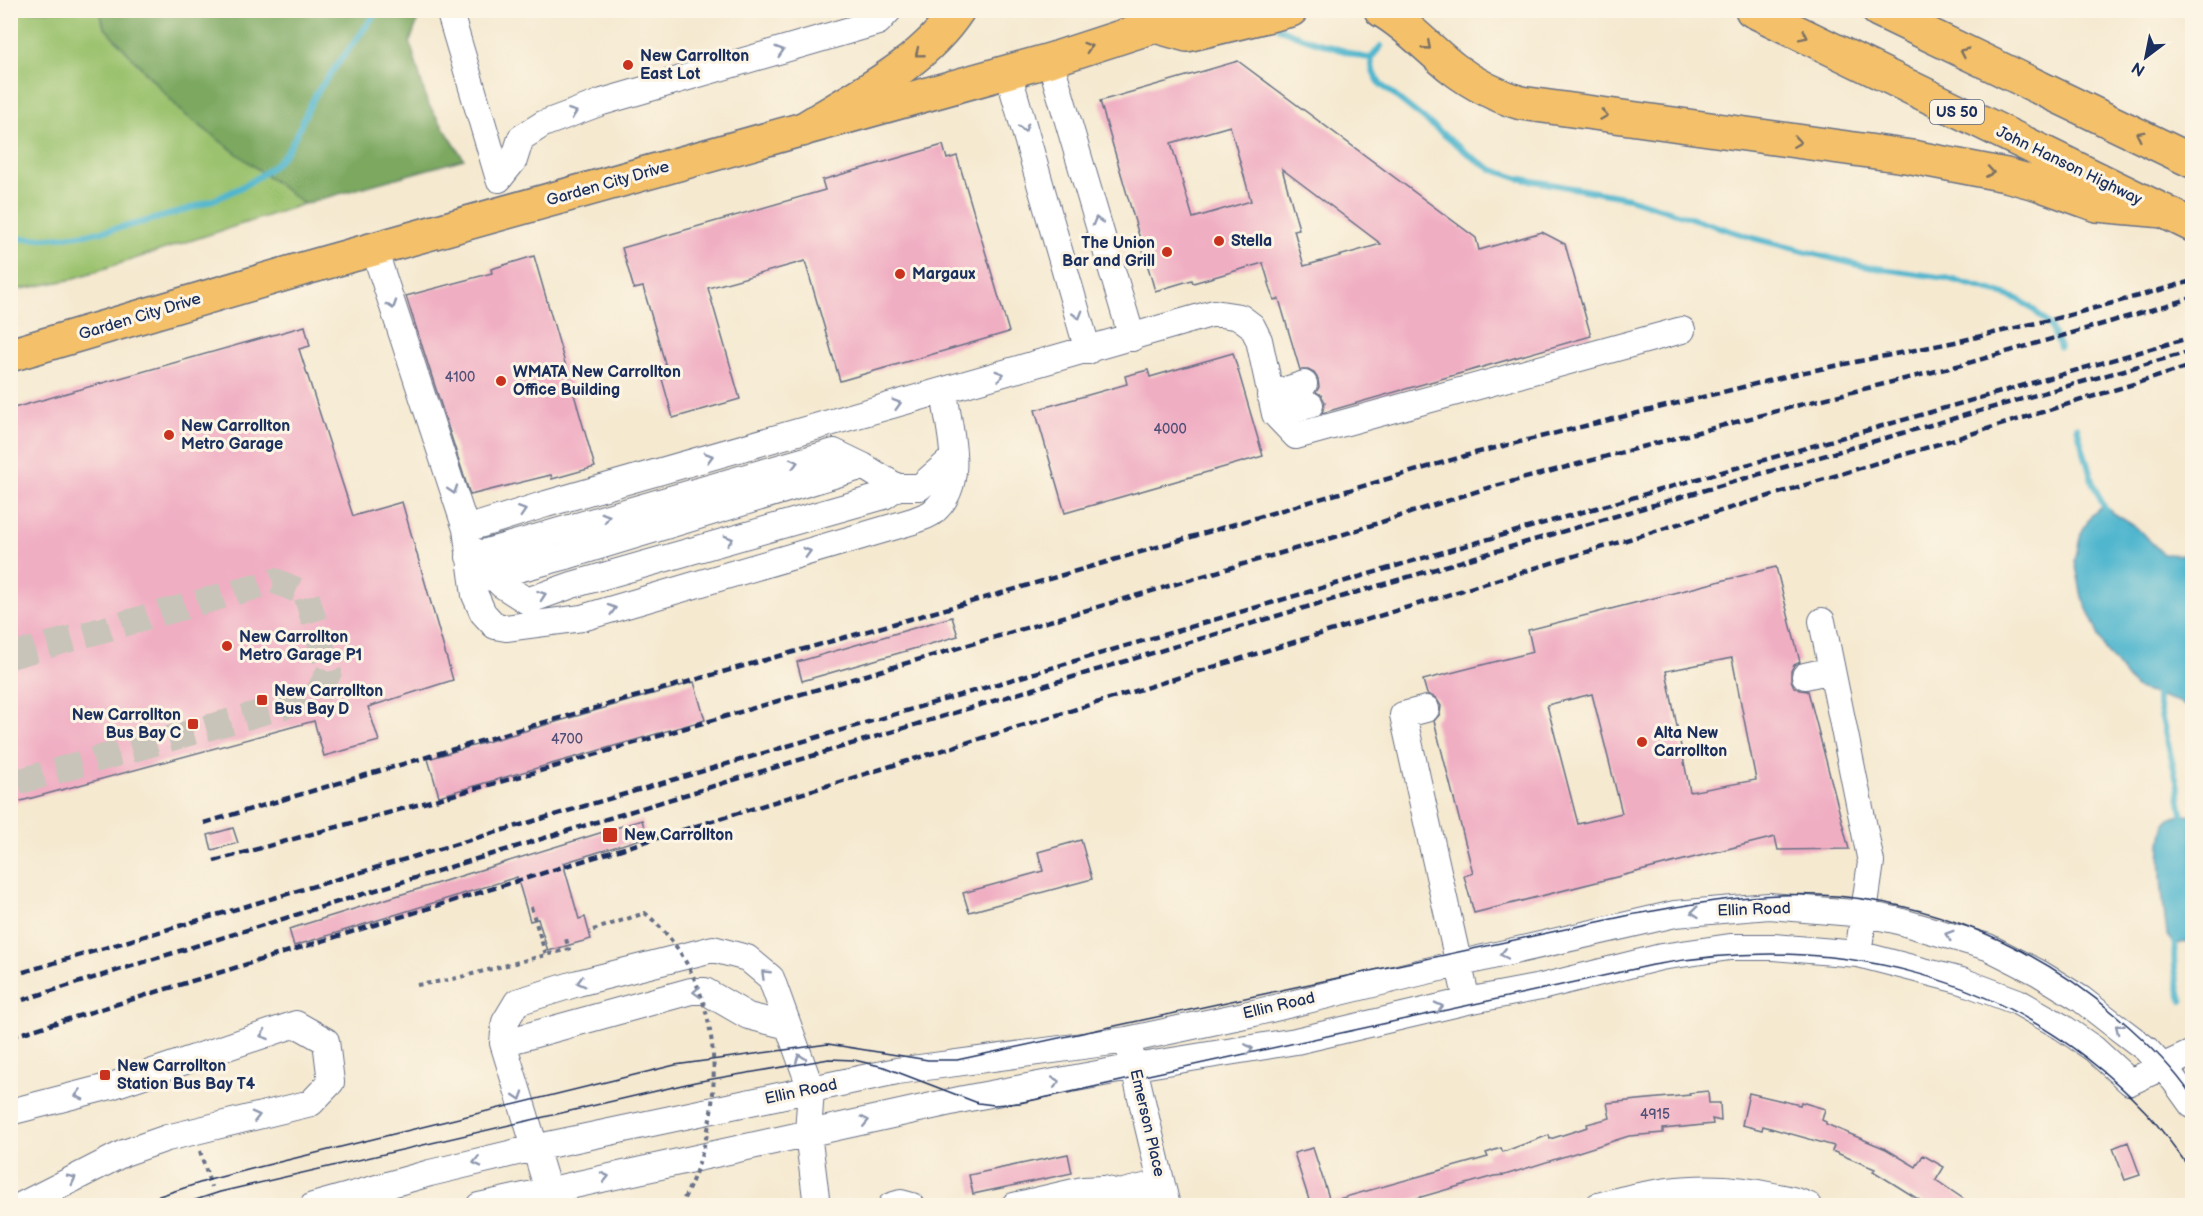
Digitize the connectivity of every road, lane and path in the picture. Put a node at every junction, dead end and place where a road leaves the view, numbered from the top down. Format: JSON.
{"nodes":[{"id":1,"x":449,"y":10,"type":"edge"},
{"id":2,"x":889,"y":10,"type":"edge"},
{"id":3,"x":958,"y":10,"type":"edge"},
{"id":4,"x":1204,"y":10,"type":"edge"},
{"id":5,"x":1292,"y":10,"type":"edge"},
{"id":6,"x":1381,"y":10,"type":"edge"},
{"id":7,"x":1752,"y":10,"type":"edge"},
{"id":8,"x":1878,"y":10,"type":"edge"},
{"id":9,"x":1155,"y":26,"type":"junction"},
{"id":10,"x":1050,"y":60,"type":"junction"},
{"id":11,"x":1008,"y":72,"type":"junction"},
{"id":12,"x":802,"y":130,"type":"junction"},
{"id":13,"x":2193,"y":161,"type":"edge"},
{"id":14,"x":499,"y":179,"type":"junction"},
{"id":15,"x":504,"y":213,"type":"junction"},
{"id":16,"x":2178,"y":218,"type":"edge"},
{"id":17,"x":374,"y":249,"type":"junction"},
{"id":18,"x":1682,"y":330,"type":"dead end"},
{"id":19,"x":10,"y":333,"type":"edge"},
{"id":20,"x":1132,"y":338,"type":"junction"},
{"id":21,"x":57,"y":341,"type":"junction"},
{"id":22,"x":1088,"y":351,"type":"junction"},
{"id":23,"x":10,"y":355,"type":"edge"},
{"id":24,"x":944,"y":391,"type":"junction"},
{"id":25,"x":1307,"y":395,"type":"dead end"},
{"id":26,"x":1273,"y":404,"type":"junction"},
{"id":27,"x":953,"y":458,"type":"junction"},
{"id":28,"x":897,"y":487,"type":"junction"},
{"id":29,"x":466,"y":529,"type":"junction"},
{"id":30,"x":478,"y":571,"type":"junction"},
{"id":31,"x":1822,"y":621,"type":"dead end"},
{"id":32,"x":1832,"y":670,"type":"junction"},
{"id":33,"x":1805,"y":676,"type":"dead end"},
{"id":34,"x":1426,"y":709,"type":"dead end"},
{"id":35,"x":531,"y":907,"type":"dead end"},
{"id":36,"x":1865,"y":914,"type":"junction"},
{"id":37,"x":592,"y":930,"type":"dead end"},
{"id":38,"x":566,"y":939,"type":"dead end"},
{"id":39,"x":569,"y":949,"type":"junction"},
{"id":40,"x":1858,"y":954,"type":"junction"},
{"id":41,"x":546,"y":955,"type":"junction"},
{"id":42,"x":571,"y":957,"type":"dead end"},
{"id":43,"x":1458,"y":964,"type":"junction"},
{"id":44,"x":417,"y":985,"type":"dead end"},
{"id":45,"x":1467,"y":1001,"type":"junction"},
{"id":46,"x":788,"y":1026,"type":"junction"},
{"id":47,"x":1126,"y":1040,"type":"junction"},
{"id":48,"x":503,"y":1043,"type":"junction"},
{"id":49,"x":2193,"y":1053,"type":"edge"},
{"id":50,"x":1135,"y":1067,"type":"junction"},
{"id":51,"x":2163,"y":1067,"type":"junction"},
{"id":52,"x":811,"y":1089,"type":"junction"},
{"id":53,"x":2193,"y":1105,"type":"edge"},
{"id":54,"x":10,"y":1112,"type":"edge"},
{"id":55,"x":194,"y":1131,"type":"junction"},
{"id":56,"x":808,"y":1133,"type":"junction"},
{"id":57,"x":534,"y":1148,"type":"junction"},
{"id":58,"x":211,"y":1187,"type":"dead end"},
{"id":59,"x":548,"y":1190,"type":"junction"},
{"id":60,"x":1164,"y":1194,"type":"edge"},
{"id":61,"x":20,"y":1206,"type":"edge"},
{"id":62,"x":313,"y":1206,"type":"edge"},
{"id":63,"x":479,"y":1206,"type":"edge"},
{"id":64,"x":680,"y":1206,"type":"edge"},
{"id":65,"x":817,"y":1206,"type":"edge"},
{"id":66,"x":891,"y":1206,"type":"edge"},
{"id":67,"x":912,"y":1206,"type":"edge"},
{"id":68,"x":1014,"y":1206,"type":"edge"},
{"id":69,"x":1598,"y":1206,"type":"edge"},
{"id":70,"x":1809,"y":1206,"type":"edge"}],
"edges":[{"from":1,"to":14,"type":"street"},
{"from":14,"to":2,"type":"street","one_way":true},
{"from":3,"to":12,"type":"main road","one_way":true},
{"from":4,"to":9,"type":"main road","name":"Garden City Drive"},
{"from":5,"to":9,"type":"main road"},
{"from":6,"to":16,"type":"main road","one_way":true},
{"from":7,"to":16,"type":"main road","name":"John Hanson Highway","number":"US 50","one_way":true},
{"from":13,"to":8,"type":"main road","one_way":true},
{"from":10,"to":9,"type":"main road","name":"Garden City Drive","one_way":true},
{"from":10,"to":11,"type":"main road","name":"Garden City Drive"},
{"from":20,"to":10,"type":"street","one_way":true},
{"from":11,"to":12,"type":"main road","name":"Garden City Drive"},
{"from":11,"to":22,"type":"street","one_way":true},
{"from":12,"to":15,"type":"main road","name":"Garden City Drive"},
{"from":14,"to":15,"type":"street"},
{"from":15,"to":17,"type":"main road","name":"Garden City Drive"},
{"from":17,"to":21,"type":"main road","name":"Garden City Drive"},
{"from":17,"to":29,"type":"street","one_way":true},
{"from":18,"to":26,"type":"street"},
{"from":19,"to":21,"type":"main road"},
{"from":20,"to":22,"type":"street"},
{"from":20,"to":26,"type":"street"},
{"from":21,"to":23,"type":"main road","name":"Garden City Drive"},
{"from":24,"to":22,"type":"street","one_way":true},
{"from":24,"to":27,"type":"street"},
{"from":29,"to":24,"type":"street","one_way":true},
{"from":25,"to":26,"type":"street"},
{"from":27,"to":28,"type":"street"},
{"from":30,"to":27,"type":"street","one_way":true},
{"from":30,"to":28,"type":"street","one_way":true},
{"from":30,"to":28,"type":"street","one_way":true},
{"from":29,"to":30,"type":"street"},
{"from":31,"to":32,"type":"street"},
{"from":32,"to":33,"type":"street"},
{"from":32,"to":36,"type":"street"},
{"from":34,"to":43,"type":"street"},
{"from":35,"to":41,"type":"path"},
{"from":36,"to":40,"type":"street"},
{"from":36,"to":43,"type":"street","name":"Ellin Road","one_way":true},
{"from":51,"to":36,"type":"street","name":"Ellin Road","one_way":true},
{"from":37,"to":64,"type":"path","bridge":true},
{"from":38,"to":39,"type":"path"},
{"from":39,"to":41,"type":"path"},
{"from":39,"to":42,"type":"path"},
{"from":40,"to":45,"type":"street"},
{"from":40,"to":51,"type":"street"},
{"from":41,"to":44,"type":"path"},
{"from":43,"to":45,"type":"street"},
{"from":43,"to":47,"type":"street","name":"Ellin Road"},
{"from":50,"to":45,"type":"street","one_way":true},
{"from":46,"to":48,"type":"street","one_way":true},
{"from":46,"to":48,"type":"street","one_way":true},
{"from":52,"to":46,"type":"street","one_way":true},
{"from":47,"to":50,"type":"street","name":"Emerson Place"},
{"from":47,"to":52,"type":"street","name":"Ellin Road"},
{"from":48,"to":57,"type":"street","one_way":true},
{"from":49,"to":51,"type":"street"},
{"from":56,"to":50,"type":"street","one_way":true},
{"from":50,"to":60,"type":"street","name":"Emerson Place"},
{"from":51,"to":53,"type":"street","name":"Ellin Road"},
{"from":52,"to":56,"type":"street"},
{"from":52,"to":57,"type":"street","name":"Ellin Road"},
{"from":55,"to":54,"type":"street","one_way":true},
{"from":55,"to":58,"type":"path"},
{"from":61,"to":55,"type":"street","one_way":true},
{"from":59,"to":56,"type":"street","one_way":true},
{"from":56,"to":65,"type":"street"},
{"from":57,"to":59,"type":"street"},
{"from":57,"to":62,"type":"street","name":"Ellin Road","one_way":true},
{"from":59,"to":63,"type":"street"},
{"from":60,"to":68,"type":"street"},
{"from":66,"to":67,"type":"street"},
{"from":69,"to":70,"type":"street"}]}
